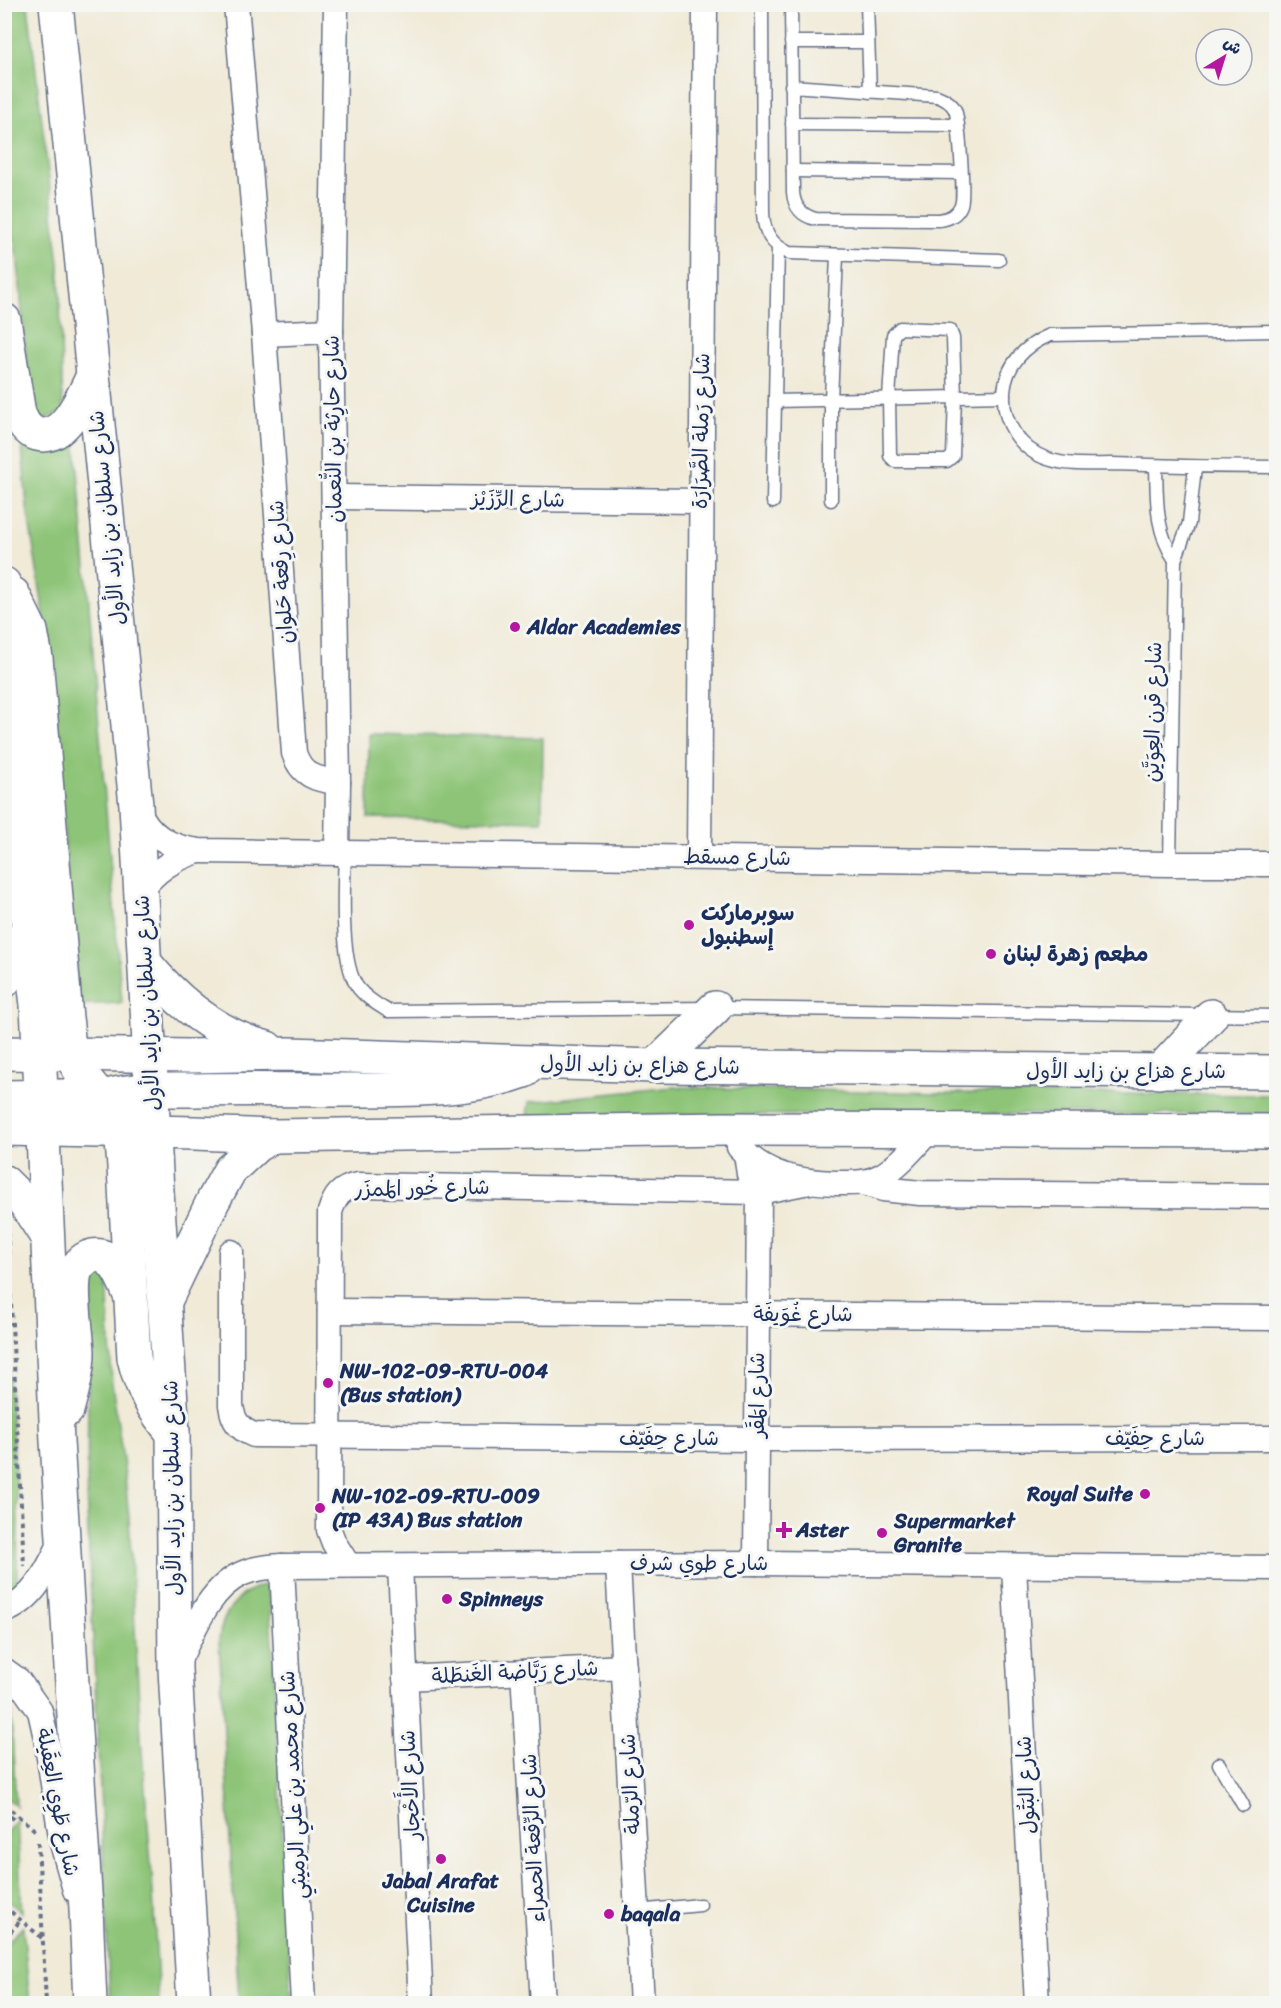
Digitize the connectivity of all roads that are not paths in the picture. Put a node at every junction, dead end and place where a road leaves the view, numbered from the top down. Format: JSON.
{"nodes":[{"id":1,"x":56,"y":4,"type":"edge"},
{"id":2,"x":236,"y":4,"type":"edge"},
{"id":3,"x":336,"y":4,"type":"edge"},
{"id":4,"x":705,"y":4,"type":"edge"},
{"id":5,"x":762,"y":4,"type":"edge"},
{"id":6,"x":791,"y":4,"type":"edge"},
{"id":7,"x":867,"y":4,"type":"edge"},
{"id":8,"x":791,"y":42,"type":"junction"},
{"id":9,"x":868,"y":42,"type":"junction"},
{"id":10,"x":791,"y":86,"type":"junction"},
{"id":11,"x":870,"y":92,"type":"junction"},
{"id":12,"x":792,"y":124,"type":"junction"},
{"id":13,"x":958,"y":125,"type":"junction"},
{"id":14,"x":793,"y":171,"type":"junction"},
{"id":15,"x":961,"y":173,"type":"junction"},
{"id":16,"x":777,"y":247,"type":"junction"},
{"id":17,"x":837,"y":255,"type":"junction"},
{"id":18,"x":999,"y":260,"type":"dead end"},
{"id":19,"x":4,"y":320,"type":"edge"},
{"id":20,"x":331,"y":331,"type":"junction"},
{"id":21,"x":1276,"y":331,"type":"edge"},
{"id":22,"x":264,"y":334,"type":"junction"},
{"id":23,"x":93,"y":376,"type":"junction"},
{"id":24,"x":1004,"y":396,"type":"junction"},
{"id":25,"x":956,"y":397,"type":"junction"},
{"id":26,"x":890,"y":398,"type":"junction"},
{"id":27,"x":831,"y":400,"type":"junction"},
{"id":28,"x":775,"y":401,"type":"junction"},
{"id":29,"x":1156,"y":466,"type":"junction"},
{"id":30,"x":1195,"y":467,"type":"junction"},
{"id":31,"x":1276,"y":467,"type":"edge"},
{"id":32,"x":335,"y":497,"type":"junction"},
{"id":33,"x":831,"y":500,"type":"dead end"},
{"id":34,"x":700,"y":501,"type":"junction"},
{"id":35,"x":773,"y":501,"type":"dead end"},
{"id":36,"x":1175,"y":560,"type":"junction"},
{"id":37,"x":4,"y":582,"type":"edge"},
{"id":38,"x":338,"y":782,"type":"junction"},
{"id":39,"x":136,"y":805,"type":"junction"},
{"id":40,"x":198,"y":851,"type":"junction"},
{"id":41,"x":341,"y":853,"type":"junction"},
{"id":42,"x":699,"y":857,"type":"junction"},
{"id":43,"x":1170,"y":864,"type":"junction"},
{"id":44,"x":1276,"y":864,"type":"edge"},
{"id":45,"x":140,"y":891,"type":"junction"},
{"id":46,"x":28,"y":927,"type":"junction"},
{"id":47,"x":145,"y":963,"type":"junction"},
{"id":48,"x":4,"y":981,"type":"edge"},
{"id":49,"x":716,"y":1008,"type":"junction"},
{"id":50,"x":1211,"y":1016,"type":"junction"},
{"id":51,"x":1276,"y":1016,"type":"edge"},
{"id":52,"x":4,"y":1053,"type":"edge"},
{"id":53,"x":39,"y":1053,"type":"junction"},
{"id":54,"x":71,"y":1054,"type":"junction"},
{"id":55,"x":289,"y":1054,"type":"junction"},
{"id":56,"x":149,"y":1055,"type":"junction"},
{"id":57,"x":538,"y":1062,"type":"junction"},
{"id":58,"x":655,"y":1066,"type":"junction"},
{"id":59,"x":1159,"y":1072,"type":"junction"},
{"id":60,"x":1276,"y":1072,"type":"edge"},
{"id":61,"x":152,"y":1091,"type":"junction"},
{"id":62,"x":97,"y":1094,"type":"junction"},
{"id":63,"x":41,"y":1096,"type":"junction"},
{"id":64,"x":4,"y":1097,"type":"edge"},
{"id":65,"x":4,"y":1129,"type":"edge"},
{"id":66,"x":42,"y":1130,"type":"junction"},
{"id":67,"x":724,"y":1130,"type":"junction"},
{"id":68,"x":121,"y":1131,"type":"junction"},
{"id":69,"x":929,"y":1131,"type":"junction"},
{"id":70,"x":1276,"y":1131,"type":"edge"},
{"id":71,"x":154,"y":1132,"type":"junction"},
{"id":72,"x":273,"y":1136,"type":"junction"},
{"id":73,"x":746,"y":1154,"type":"junction"},
{"id":74,"x":4,"y":1182,"type":"edge"},
{"id":75,"x":809,"y":1182,"type":"junction"},
{"id":76,"x":864,"y":1183,"type":"junction"},
{"id":77,"x":759,"y":1192,"type":"junction"},
{"id":78,"x":1276,"y":1196,"type":"edge"},
{"id":79,"x":48,"y":1240,"type":"junction"},
{"id":80,"x":231,"y":1252,"type":"dead end"},
{"id":81,"x":130,"y":1294,"type":"junction"},
{"id":82,"x":165,"y":1301,"type":"junction"},
{"id":83,"x":330,"y":1311,"type":"junction"},
{"id":84,"x":758,"y":1313,"type":"junction"},
{"id":85,"x":1276,"y":1318,"type":"edge"},
{"id":86,"x":173,"y":1433,"type":"junction"},
{"id":87,"x":328,"y":1436,"type":"junction"},
{"id":88,"x":1276,"y":1438,"type":"edge"},
{"id":89,"x":757,"y":1439,"type":"junction"},
{"id":90,"x":57,"y":1441,"type":"junction"},
{"id":91,"x":329,"y":1530,"type":"junction"},
{"id":92,"x":63,"y":1538,"type":"junction"},
{"id":93,"x":756,"y":1563,"type":"junction"},
{"id":94,"x":618,"y":1564,"type":"junction"},
{"id":95,"x":348,"y":1565,"type":"junction"},
{"id":96,"x":282,"y":1566,"type":"junction"},
{"id":97,"x":308,"y":1566,"type":"junction"},
{"id":98,"x":400,"y":1566,"type":"junction"},
{"id":99,"x":1014,"y":1566,"type":"junction"},
{"id":100,"x":1276,"y":1568,"type":"edge"},
{"id":101,"x":11,"y":1608,"type":"edge"},
{"id":102,"x":624,"y":1667,"type":"junction"},
{"id":103,"x":175,"y":1669,"type":"junction"},
{"id":104,"x":523,"y":1672,"type":"junction"},
{"id":105,"x":8,"y":1674,"type":"edge"},
{"id":106,"x":405,"y":1678,"type":"junction"},
{"id":107,"x":1219,"y":1764,"type":"dead end"},
{"id":108,"x":1243,"y":1805,"type":"dead end"},
{"id":109,"x":700,"y":1905,"type":"dead end"},
{"id":110,"x":86,"y":1910,"type":"junction"},
{"id":111,"x":637,"y":1911,"type":"junction"},
{"id":112,"x":90,"y":2004,"type":"edge"},
{"id":113,"x":194,"y":2004,"type":"edge"},
{"id":114,"x":303,"y":2004,"type":"edge"},
{"id":115,"x":421,"y":2004,"type":"edge"},
{"id":116,"x":543,"y":2004,"type":"edge"},
{"id":117,"x":642,"y":2004,"type":"edge"},
{"id":118,"x":1037,"y":2004,"type":"edge"}],
"edges":[{"from":1,"to":23,"type":"main road","name":"شارع سلطان بن زايد الأول"},
{"from":2,"to":22,"type":"street","name":"شارع رِقعة حَلوان"},
{"from":3,"to":20,"type":"street","name":"شارع حارِثة بن النُّعمان"},
{"from":4,"to":34,"type":"street","name":"شارع رَملة الصَّرَارَة"},
{"from":5,"to":16,"type":"lane"},
{"from":6,"to":8,"type":"lane"},
{"from":7,"to":9,"type":"lane"},
{"from":8,"to":9,"type":"lane"},
{"from":8,"to":10,"type":"lane"},
{"from":9,"to":11,"type":"lane"},
{"from":10,"to":11,"type":"lane"},
{"from":10,"to":12,"type":"lane"},
{"from":11,"to":13,"type":"lane"},
{"from":12,"to":13,"type":"lane"},
{"from":12,"to":14,"type":"lane"},
{"from":13,"to":15,"type":"lane"},
{"from":14,"to":15,"type":"lane"},
{"from":14,"to":15,"type":"lane"},
{"from":16,"to":17,"type":"lane"},
{"from":16,"to":28,"type":"lane"},
{"from":17,"to":18,"type":"lane"},
{"from":17,"to":27,"type":"lane"},
{"from":19,"to":23,"type":"main road"},
{"from":20,"to":22,"type":"street"},
{"from":20,"to":32,"type":"street","name":"شارع حارِثة بن النُّعمان"},
{"from":21,"to":24,"type":"lane"},
{"from":22,"to":38,"type":"street","name":"شارع رِقعة حَلوان"},
{"from":23,"to":39,"type":"main road","name":"شارع سلطان بن زايد الأول"},
{"from":24,"to":25,"type":"lane"},
{"from":24,"to":29,"type":"lane"},
{"from":25,"to":26,"type":"lane"},
{"from":25,"to":26,"type":"lane"},
{"from":25,"to":26,"type":"lane"},
{"from":26,"to":27,"type":"lane"},
{"from":27,"to":28,"type":"lane"},
{"from":27,"to":33,"type":"lane"},
{"from":28,"to":35,"type":"lane"},
{"from":29,"to":30,"type":"lane"},
{"from":29,"to":36,"type":"lane","name":"شارع قرن العِوَيَّن"},
{"from":30,"to":31,"type":"lane"},
{"from":30,"to":36,"type":"lane","name":"شارع قرن العِوَيَّن"},
{"from":32,"to":34,"type":"street","name":"شارع الرِّزَيْز"},
{"from":32,"to":38,"type":"street","name":"شارع حارِثة بن النُّعمان"},
{"from":34,"to":42,"type":"street","name":"شارع رَملة الصَّرَارَة"},
{"from":36,"to":43,"type":"lane","name":"شارع قرن العِوَيَّن"},
{"from":37,"to":46,"type":"main road"},
{"from":37,"to":54,"type":"main road"},
{"from":38,"to":41,"type":"street","name":"شارع حارِثة بن النُّعمان"},
{"from":39,"to":40,"type":"street","name":"شارع مسقط"},
{"from":39,"to":45,"type":"main road","name":"شارع سلطان بن زايد الأول"},
{"from":40,"to":41,"type":"street","name":"شارع مسقط"},
{"from":40,"to":45,"type":"street","name":"شارع مسقط"},
{"from":41,"to":42,"type":"street","name":"شارع مسقط"},
{"from":41,"to":49,"type":"lane"},
{"from":42,"to":43,"type":"street","name":"شارع مسقط"},
{"from":43,"to":44,"type":"street","name":"شارع مسقط"},
{"from":45,"to":47,"type":"main road","name":"شارع سلطان بن زايد الأول"},
{"from":46,"to":48,"type":"main road"},
{"from":46,"to":53,"type":"main road"},
{"from":47,"to":55,"type":"main road"},
{"from":47,"to":56,"type":"main road","name":"شارع سلطان بن زايد الأول"},
{"from":49,"to":50,"type":"lane"},
{"from":49,"to":58,"type":"main road"},
{"from":50,"to":51,"type":"lane"},
{"from":50,"to":59,"type":"main road"},
{"from":52,"to":53,"type":"main road","name":"شارع هزاع بن زايد الأول"},
{"from":53,"to":54,"type":"main road","name":"شارع هزاع بن زايد الأول"},
{"from":53,"to":62,"type":"main road"},
{"from":53,"to":63,"type":"main road"},
{"from":54,"to":56,"type":"main road","name":"شارع هزاع بن زايد الأول"},
{"from":54,"to":62,"type":"main road"},
{"from":55,"to":56,"type":"main road","name":"شارع هزاع بن زايد الأول"},
{"from":55,"to":57,"type":"main road","name":"شارع هزاع بن زايد الأول"},
{"from":56,"to":61,"type":"main road","name":"شارع سلطان بن زايد الأول"},
{"from":56,"to":62,"type":"main road"},
{"from":57,"to":58,"type":"main road","name":"شارع هزاع بن زايد الأول"},
{"from":57,"to":61,"type":"main road"},
{"from":58,"to":59,"type":"main road","name":"شارع هزاع بن زايد الأول"},
{"from":59,"to":60,"type":"main road","name":"شارع هزاع بن زايد الأول"},
{"from":61,"to":62,"type":"main road"},
{"from":61,"to":71,"type":"main road","name":"شارع سلطان بن زايد الأول"},
{"from":62,"to":63,"type":"main road"},
{"from":62,"to":66,"type":"main road"},
{"from":62,"to":68,"type":"main road"},
{"from":62,"to":71,"type":"main road"},
{"from":63,"to":64,"type":"main road"},
{"from":63,"to":66,"type":"main road"},
{"from":65,"to":66,"type":"main road"},
{"from":66,"to":68,"type":"main road"},
{"from":66,"to":79,"type":"main road"},
{"from":67,"to":69,"type":"main road"},
{"from":67,"to":72,"type":"main road"},
{"from":67,"to":73,"type":"street"},
{"from":68,"to":71,"type":"main road"},
{"from":68,"to":81,"type":"main road"},
{"from":69,"to":70,"type":"main road"},
{"from":69,"to":76,"type":"street"},
{"from":71,"to":72,"type":"main road"},
{"from":71,"to":82,"type":"main road","name":"شارع سلطان بن زايد الأول"},
{"from":72,"to":82,"type":"main road"},
{"from":73,"to":75,"type":"street"},
{"from":73,"to":77,"type":"street"},
{"from":74,"to":79,"type":"main road"},
{"from":75,"to":76,"type":"street"},
{"from":75,"to":77,"type":"street","name":"شارع خُور المَمزَر"},
{"from":76,"to":78,"type":"street"},
{"from":77,"to":83,"type":"street","name":"شارع خُور المَمزَر"},
{"from":77,"to":84,"type":"street","name":"شارع المَقَر"},
{"from":79,"to":90,"type":"main road"},
{"from":80,"to":87,"type":"street","name":"شارع حِفَيّف"},
{"from":81,"to":86,"type":"main road"},
{"from":81,"to":90,"type":"main road"},
{"from":82,"to":86,"type":"main road","name":"شارع سلطان بن زايد الأول"},
{"from":83,"to":84,"type":"street","name":"شارع غُوَيفَة"},
{"from":83,"to":87,"type":"street","name":"شارع خُور المَمزَر"},
{"from":84,"to":85,"type":"street","name":"شارع غُوَيفَة"},
{"from":84,"to":89,"type":"street","name":"شارع المَقَر"},
{"from":86,"to":103,"type":"main road","name":"شارع سلطان بن زايد الأول"},
{"from":87,"to":89,"type":"street","name":"شارع حِفَيّف"},
{"from":87,"to":91,"type":"street","name":"شارع خُور المَمزَر"},
{"from":88,"to":89,"type":"street","name":"شارع حِفَيّف"},
{"from":89,"to":93,"type":"street","name":"شارع المَقَر"},
{"from":90,"to":92,"type":"main road"},
{"from":91,"to":95,"type":"street","name":"شارع خُور المَمزَر"},
{"from":91,"to":97,"type":"street","name":"شارع خُور المَمزَر"},
{"from":92,"to":101,"type":"street"},
{"from":92,"to":110,"type":"main road"},
{"from":93,"to":94,"type":"street","name":"شارع طوي شرف"},
{"from":93,"to":99,"type":"street","name":"شارع طوي شرف"},
{"from":94,"to":98,"type":"street","name":"شارع طوي شرف"},
{"from":94,"to":102,"type":"street","name":"شارع الرّملة"},
{"from":95,"to":97,"type":"street","name":"شارع طوي شرف"},
{"from":95,"to":98,"type":"street","name":"شارع طوي شرف"},
{"from":96,"to":97,"type":"street","name":"شارع طوي شرف"},
{"from":96,"to":103,"type":"street","name":"شارع طوي شرف"},
{"from":96,"to":114,"type":"street","name":"شارع محمد بن علي الرميثي"},
{"from":98,"to":106,"type":"street","name":"شارع الأَحْجار"},
{"from":99,"to":100,"type":"street","name":"شارع طوي شرف"},
{"from":99,"to":118,"type":"street","name":"شارع البَتُول"},
{"from":102,"to":104,"type":"street","name":"شارع رَبَّاضة الغَنطَلة"},
{"from":102,"to":111,"type":"street","name":"شارع الرّملة"},
{"from":103,"to":113,"type":"main road","name":"شارع سلطان بن زايد الأول"},
{"from":104,"to":106,"type":"street","name":"شارع رَبَّاضة الغَنطَلة"},
{"from":104,"to":116,"type":"street","name":"شارع الرِّقعة الحمراء"},
{"from":105,"to":110,"type":"street","name":"شارع طَوِي العِقَيلة"},
{"from":106,"to":115,"type":"street","name":"شارع الأَحْجار"},
{"from":107,"to":108,"type":"lane"},
{"from":109,"to":111,"type":"lane"},
{"from":110,"to":112,"type":"main road"},
{"from":111,"to":117,"type":"street","name":"شارع الرّملة"}]}
